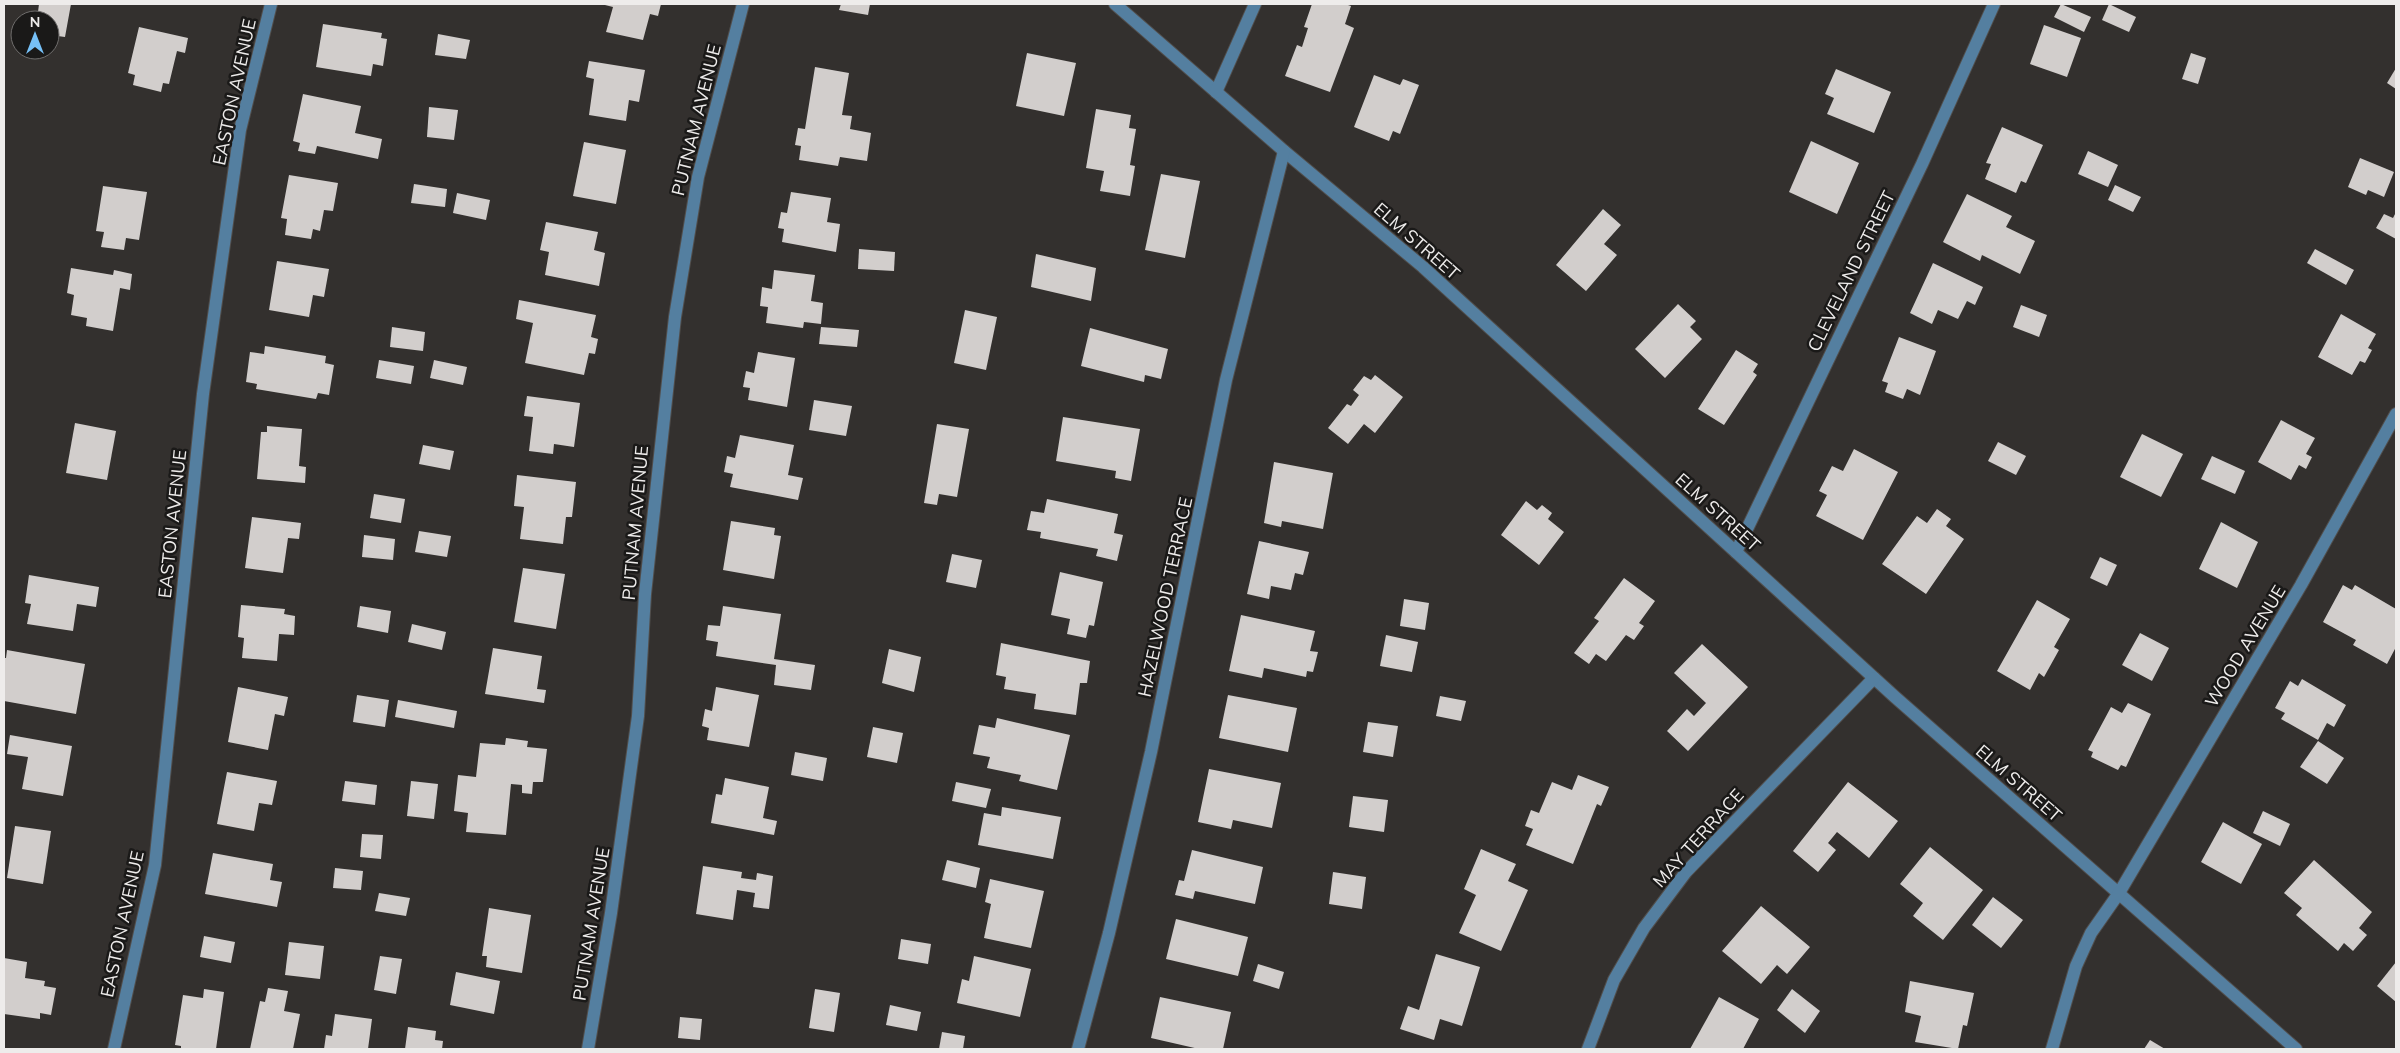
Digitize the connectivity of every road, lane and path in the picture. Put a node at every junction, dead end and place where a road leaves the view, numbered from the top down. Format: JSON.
{"nodes":[{"id":1,"x":271,"y":4,"type":"edge"},
{"id":2,"x":743,"y":4,"type":"edge"},
{"id":3,"x":1115,"y":4,"type":"edge"},
{"id":4,"x":1256,"y":4,"type":"edge"},
{"id":5,"x":1994,"y":4,"type":"edge"},
{"id":6,"x":1216,"y":92,"type":"junction"},
{"id":7,"x":1284,"y":152,"type":"junction"},
{"id":8,"x":2396,"y":414,"type":"edge"},
{"id":9,"x":1736,"y":552,"type":"junction"},
{"id":10,"x":1874,"y":678,"type":"junction"},
{"id":11,"x":2119,"y":893,"type":"junction"},
{"id":12,"x":114,"y":1049,"type":"edge"},
{"id":13,"x":588,"y":1049,"type":"edge"},
{"id":14,"x":1078,"y":1049,"type":"edge"},
{"id":15,"x":1588,"y":1049,"type":"edge"},
{"id":16,"x":2052,"y":1049,"type":"edge"},
{"id":17,"x":2296,"y":1049,"type":"edge"}],
"edges":[{"from":1,"to":12,"type":"street","name":"EASTON AVENUE"},
{"from":2,"to":13,"type":"street","name":"PUTNAM AVENUE"},
{"from":3,"to":6,"type":"street","name":"ELM STREET"},
{"from":4,"to":6,"type":"street"},
{"from":5,"to":9,"type":"street","name":"CLEVELAND STREET"},
{"from":6,"to":7,"type":"street","name":"ELM STREET"},
{"from":7,"to":9,"type":"street","name":"ELM STREET"},
{"from":7,"to":14,"type":"street","name":"HAZELWOOD TERRACE"},
{"from":8,"to":11,"type":"street","name":"WOOD AVENUE"},
{"from":9,"to":10,"type":"street","name":"ELM STREET"},
{"from":10,"to":11,"type":"street","name":"ELM STREET"},
{"from":10,"to":15,"type":"street","name":"MAY TERRACE"},
{"from":11,"to":16,"type":"street","name":"WOOD AVENUE"},
{"from":11,"to":17,"type":"street","name":"ELM STREET"}]}
